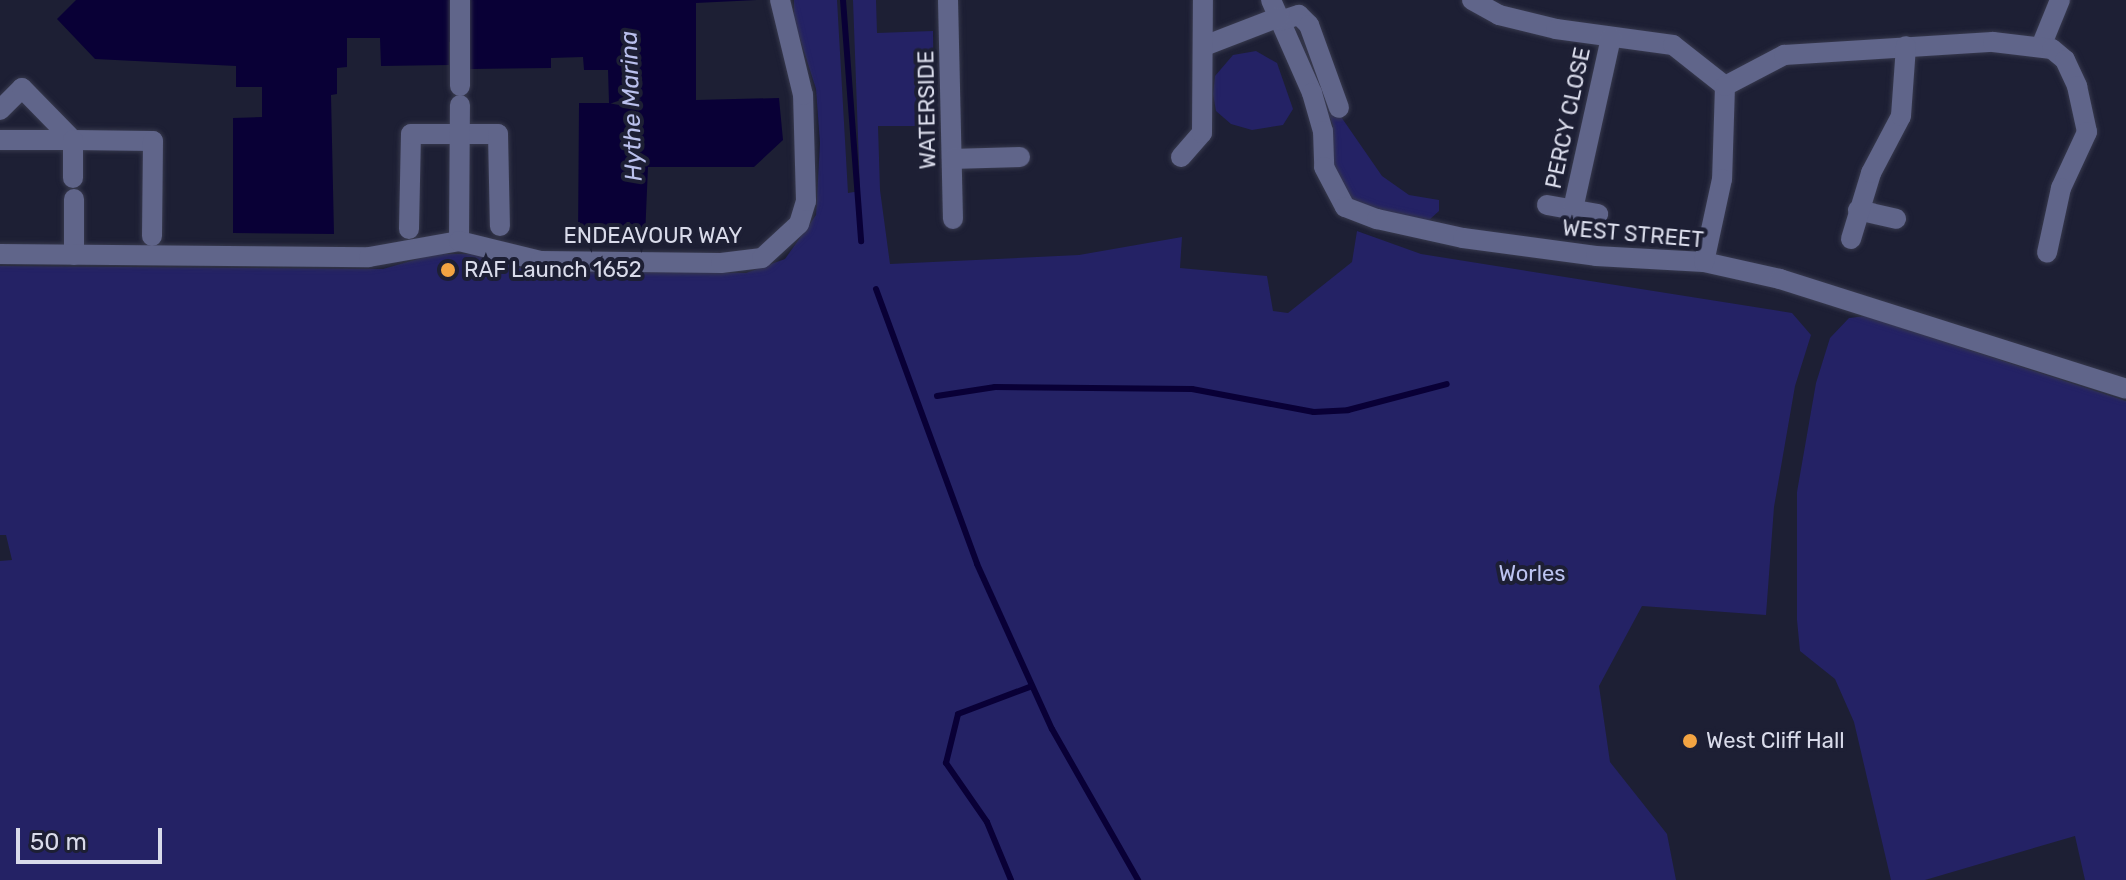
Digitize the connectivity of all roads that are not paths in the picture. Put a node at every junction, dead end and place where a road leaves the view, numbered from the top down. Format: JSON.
{"nodes":[{"id":1,"x":460,"y":0,"type":"edge"},
{"id":2,"x":780,"y":0,"type":"edge"},
{"id":3,"x":948,"y":0,"type":"edge"},
{"id":4,"x":1203,"y":0,"type":"edge"},
{"id":5,"x":1472,"y":0,"type":"edge"},
{"id":6,"x":2060,"y":0,"type":"edge"},
{"id":7,"x":1277,"y":13,"type":"edge"},
{"id":8,"x":1611,"y":37,"type":"junction"},
{"id":9,"x":2042,"y":44,"type":"junction"},
{"id":10,"x":1204,"y":46,"type":"junction"},
{"id":11,"x":1906,"y":46,"type":"junction"},
{"id":12,"x":1725,"y":86,"type":"junction"},
{"id":13,"x":1339,"y":108,"type":"dead end"},
{"id":14,"x":0,"y":110,"type":"edge"},
{"id":15,"x":460,"y":134,"type":"junction"},
{"id":16,"x":0,"y":140,"type":"edge"},
{"id":17,"x":73,"y":140,"type":"junction"},
{"id":18,"x":1020,"y":157,"type":"dead end"},
{"id":19,"x":1181,"y":157,"type":"dead end"},
{"id":20,"x":952,"y":159,"type":"junction"},
{"id":21,"x":1547,"y":205,"type":"dead end"},
{"id":22,"x":1573,"y":209,"type":"junction"},
{"id":23,"x":1858,"y":210,"type":"junction"},
{"id":24,"x":1598,"y":214,"type":"dead end"},
{"id":25,"x":953,"y":219,"type":"dead end"},
{"id":26,"x":1896,"y":219,"type":"dead end"},
{"id":27,"x":500,"y":226,"type":"dead end"},
{"id":28,"x":409,"y":229,"type":"dead end"},
{"id":29,"x":152,"y":236,"type":"dead end"},
{"id":30,"x":1851,"y":239,"type":"dead end"},
{"id":31,"x":459,"y":241,"type":"junction"},
{"id":32,"x":2047,"y":253,"type":"dead end"},
{"id":33,"x":0,"y":254,"type":"edge"},
{"id":34,"x":74,"y":255,"type":"junction"},
{"id":35,"x":1704,"y":262,"type":"junction"},
{"id":36,"x":2126,"y":389,"type":"edge"}],
"edges":[{"from":1,"to":15,"type":"street"},
{"from":2,"to":31,"type":"street","name":"ENDEAVOUR WAY"},
{"from":3,"to":20,"type":"street","name":"WATERSIDE"},
{"from":4,"to":10,"type":"street"},
{"from":5,"to":8,"type":"street"},
{"from":6,"to":9,"type":"street"},
{"from":7,"to":10,"type":"street"},
{"from":7,"to":13,"type":"street"},
{"from":7,"to":35,"type":"street","name":"WEST STREET"},
{"from":8,"to":12,"type":"street"},
{"from":8,"to":22,"type":"street","name":"PERCY CLOSE"},
{"from":9,"to":11,"type":"street"},
{"from":9,"to":32,"type":"street"},
{"from":10,"to":19,"type":"street"},
{"from":11,"to":12,"type":"street"},
{"from":11,"to":23,"type":"street"},
{"from":12,"to":35,"type":"street"},
{"from":14,"to":17,"type":"street"},
{"from":15,"to":27,"type":"street"},
{"from":15,"to":28,"type":"street"},
{"from":15,"to":31,"type":"street"},
{"from":16,"to":17,"type":"street"},
{"from":17,"to":29,"type":"street"},
{"from":17,"to":34,"type":"street"},
{"from":18,"to":20,"type":"street"},
{"from":20,"to":25,"type":"street","name":"WATERSIDE"},
{"from":21,"to":22,"type":"street","name":"PERCY CLOSE"},
{"from":22,"to":24,"type":"street","name":"PERCY CLOSE"},
{"from":23,"to":26,"type":"street"},
{"from":23,"to":30,"type":"street"},
{"from":31,"to":34,"type":"street","name":"ENDEAVOUR WAY"},
{"from":33,"to":34,"type":"street","name":"ENDEAVOUR WAY"},
{"from":35,"to":36,"type":"street","name":"WEST STREET"}]}
